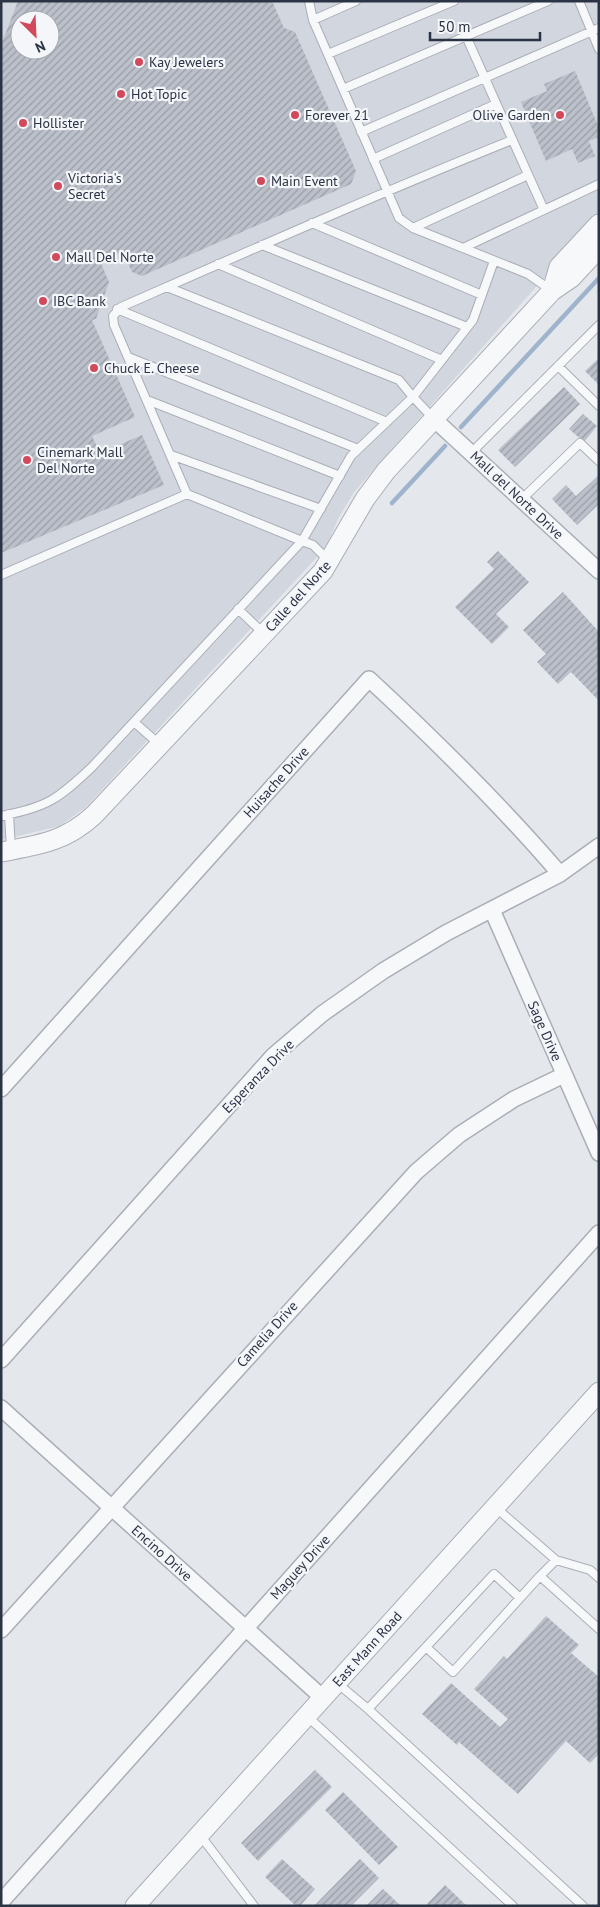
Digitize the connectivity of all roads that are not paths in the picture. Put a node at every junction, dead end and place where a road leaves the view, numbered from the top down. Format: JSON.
{"nodes":[{"id":1,"x":309,"y":1,"type":"edge"},
{"id":2,"x":356,"y":1,"type":"edge"},
{"id":3,"x":454,"y":1,"type":"edge"},
{"id":4,"x":548,"y":1,"type":"edge"},
{"id":5,"x":579,"y":1,"type":"edge"},
{"id":6,"x":313,"y":20,"type":"junction"},
{"id":7,"x":596,"y":30,"type":"edge"},
{"id":8,"x":466,"y":36,"type":"junction"},
{"id":9,"x":599,"y":49,"type":"edge"},
{"id":10,"x":328,"y":54,"type":"junction"},
{"id":11,"x":484,"y":77,"type":"junction"},
{"id":12,"x":343,"y":89,"type":"junction"},
{"id":13,"x":496,"y":104,"type":"junction"},
{"id":14,"x":361,"y":132,"type":"junction"},
{"id":15,"x":512,"y":140,"type":"junction"},
{"id":16,"x":373,"y":159,"type":"junction"},
{"id":17,"x":528,"y":175,"type":"junction"},
{"id":18,"x":599,"y":184,"type":"edge"},
{"id":19,"x":386,"y":190,"type":"junction"},
{"id":20,"x":544,"y":210,"type":"junction"},
{"id":21,"x":312,"y":223,"type":"junction"},
{"id":22,"x":599,"y":224,"type":"edge"},
{"id":23,"x":413,"y":228,"type":"junction"},
{"id":24,"x":262,"y":245,"type":"junction"},
{"id":25,"x":463,"y":248,"type":"junction"},
{"id":26,"x":599,"y":248,"type":"edge"},
{"id":27,"x":494,"y":261,"type":"junction"},
{"id":28,"x":218,"y":264,"type":"junction"},
{"id":29,"x":167,"y":287,"type":"junction"},
{"id":30,"x":552,"y":291,"type":"junction"},
{"id":31,"x":482,"y":295,"type":"junction"},
{"id":32,"x":117,"y":309,"type":"junction"},
{"id":33,"x":599,"y":325,"type":"edge"},
{"id":34,"x":468,"y":327,"type":"junction"},
{"id":35,"x":128,"y":357,"type":"junction"},
{"id":36,"x":442,"y":360,"type":"junction"},
{"id":37,"x":558,"y":366,"type":"junction"},
{"id":38,"x":413,"y":398,"type":"junction"},
{"id":39,"x":147,"y":400,"type":"junction"},
{"id":40,"x":599,"y":406,"type":"edge"},
{"id":41,"x":435,"y":420,"type":"junction"},
{"id":42,"x":388,"y":422,"type":"junction"},
{"id":43,"x":358,"y":450,"type":"junction"},
{"id":44,"x":471,"y":453,"type":"junction"},
{"id":45,"x":171,"y":455,"type":"junction"},
{"id":46,"x":599,"y":461,"type":"edge"},
{"id":47,"x":340,"y":476,"type":"junction"},
{"id":48,"x":187,"y":494,"type":"junction"},
{"id":49,"x":522,"y":500,"type":"junction"},
{"id":50,"x":321,"y":509,"type":"junction"},
{"id":51,"x":302,"y":540,"type":"junction"},
{"id":52,"x":330,"y":561,"type":"junction"},
{"id":53,"x":599,"y":570,"type":"edge"},
{"id":54,"x":1,"y":575,"type":"edge"},
{"id":55,"x":238,"y":609,"type":"junction"},
{"id":56,"x":264,"y":634,"type":"junction"},
{"id":57,"x":134,"y":722,"type":"junction"},
{"id":58,"x":160,"y":745,"type":"junction"},
{"id":59,"x":5,"y":815,"type":"edge"},
{"id":60,"x":599,"y":846,"type":"edge"},
{"id":61,"x":6,"y":851,"type":"edge"},
{"id":62,"x":560,"y":874,"type":"junction"},
{"id":63,"x":492,"y":910,"type":"junction"},
{"id":64,"x":564,"y":1075,"type":"junction"},
{"id":65,"x":1,"y":1090,"type":"edge"},
{"id":66,"x":599,"y":1152,"type":"edge"},
{"id":67,"x":599,"y":1234,"type":"edge"},
{"id":68,"x":1,"y":1360,"type":"edge"},
{"id":69,"x":599,"y":1392,"type":"edge"},
{"id":70,"x":1,"y":1408,"type":"edge"},
{"id":71,"x":111,"y":1507,"type":"junction"},
{"id":72,"x":495,"y":1507,"type":"junction"},
{"id":73,"x":556,"y":1560,"type":"junction"},
{"id":74,"x":540,"y":1576,"type":"junction"},
{"id":75,"x":599,"y":1578,"type":"edge"},
{"id":76,"x":520,"y":1598,"type":"junction"},
{"id":77,"x":245,"y":1628,"type":"junction"},
{"id":78,"x":599,"y":1629,"type":"edge"},
{"id":79,"x":1,"y":1630,"type":"edge"},
{"id":80,"x":426,"y":1647,"type":"junction"},
{"id":81,"x":337,"y":1683,"type":"junction"},
{"id":82,"x":324,"y":1698,"type":"junction"},
{"id":83,"x":368,"y":1709,"type":"junction"},
{"id":84,"x":307,"y":1716,"type":"junction"},
{"id":85,"x":200,"y":1835,"type":"junction"},
{"id":86,"x":1,"y":1902,"type":"edge"},
{"id":87,"x":135,"y":1906,"type":"edge"},
{"id":88,"x":254,"y":1906,"type":"edge"},
{"id":89,"x":513,"y":1906,"type":"edge"},
{"id":90,"x":583,"y":1906,"type":"edge"}],
"edges":[{"from":1,"to":6,"type":"lane"},
{"from":2,"to":6,"type":"lane"},
{"from":3,"to":10,"type":"lane"},
{"from":4,"to":8,"type":"lane"},
{"from":5,"to":7,"type":"lane"},
{"from":6,"to":10,"type":"lane"},
{"from":7,"to":9,"type":"lane"},
{"from":7,"to":11,"type":"lane"},
{"from":8,"to":11,"type":"lane"},
{"from":8,"to":12,"type":"lane"},
{"from":10,"to":12,"type":"lane"},
{"from":11,"to":13,"type":"lane"},
{"from":11,"to":14,"type":"lane"},
{"from":12,"to":14,"type":"lane"},
{"from":13,"to":15,"type":"lane"},
{"from":13,"to":16,"type":"lane"},
{"from":14,"to":16,"type":"lane"},
{"from":15,"to":17,"type":"lane"},
{"from":15,"to":19,"type":"lane"},
{"from":16,"to":19,"type":"lane"},
{"from":17,"to":20,"type":"lane"},
{"from":17,"to":23,"type":"lane"},
{"from":18,"to":20,"type":"lane"},
{"from":19,"to":21,"type":"lane"},
{"from":19,"to":23,"type":"lane"},
{"from":20,"to":25,"type":"lane"},
{"from":21,"to":24,"type":"lane"},
{"from":21,"to":31,"type":"lane"},
{"from":22,"to":30,"type":"street"},
{"from":23,"to":25,"type":"lane"},
{"from":24,"to":28,"type":"lane"},
{"from":24,"to":34,"type":"lane"},
{"from":25,"to":27,"type":"lane"},
{"from":26,"to":30,"type":"street","name":"Calle del Norte"},
{"from":27,"to":30,"type":"lane"},
{"from":27,"to":31,"type":"lane"},
{"from":28,"to":29,"type":"lane"},
{"from":28,"to":36,"type":"lane"},
{"from":29,"to":32,"type":"lane"},
{"from":29,"to":38,"type":"lane"},
{"from":30,"to":41,"type":"street","name":"Calle del Norte"},
{"from":31,"to":34,"type":"lane"},
{"from":32,"to":35,"type":"lane"},
{"from":32,"to":42,"type":"lane"},
{"from":33,"to":37,"type":"lane"},
{"from":34,"to":36,"type":"lane"},
{"from":35,"to":39,"type":"lane"},
{"from":35,"to":43,"type":"lane"},
{"from":36,"to":38,"type":"lane"},
{"from":37,"to":40,"type":"lane"},
{"from":37,"to":44,"type":"lane"},
{"from":38,"to":41,"type":"lane"},
{"from":38,"to":42,"type":"lane"},
{"from":39,"to":45,"type":"lane"},
{"from":39,"to":47,"type":"lane"},
{"from":41,"to":44,"type":"street","name":"Mall del Norte Drive"},
{"from":41,"to":52,"type":"street","name":"Calle del Norte"},
{"from":42,"to":43,"type":"lane"},
{"from":43,"to":47,"type":"lane"},
{"from":44,"to":49,"type":"street","name":"Mall del Norte Drive"},
{"from":45,"to":48,"type":"lane"},
{"from":45,"to":50,"type":"lane"},
{"from":46,"to":49,"type":"lane"},
{"from":47,"to":50,"type":"lane"},
{"from":48,"to":51,"type":"lane"},
{"from":48,"to":54,"type":"lane"},
{"from":49,"to":53,"type":"street","name":"Mall del Norte Drive"},
{"from":50,"to":51,"type":"lane"},
{"from":51,"to":52,"type":"lane"},
{"from":51,"to":55,"type":"lane"},
{"from":52,"to":56,"type":"street","name":"Calle del Norte"},
{"from":55,"to":56,"type":"lane"},
{"from":55,"to":57,"type":"lane"},
{"from":56,"to":58,"type":"street","name":"Calle del Norte"},
{"from":57,"to":58,"type":"lane"},
{"from":57,"to":59,"type":"lane"},
{"from":58,"to":61,"type":"street","name":"Calle del Norte"},
{"from":59,"to":61,"type":"lane"},
{"from":60,"to":62,"type":"street","name":"Esperanza Drive"},
{"from":62,"to":63,"type":"street","name":"Esperanza Drive"},
{"from":62,"to":65,"type":"street","name":"Huisache Drive"},
{"from":63,"to":64,"type":"street","name":"Sage Drive"},
{"from":63,"to":68,"type":"street","name":"Esperanza Drive"},
{"from":64,"to":66,"type":"street","name":"Sage Drive"},
{"from":64,"to":71,"type":"street","name":"Camelia Drive"},
{"from":67,"to":77,"type":"street","name":"Maguey Drive"},
{"from":69,"to":72,"type":"street","name":"East Mann Road"},
{"from":70,"to":71,"type":"street","name":"Encino Drive"},
{"from":71,"to":77,"type":"street","name":"Encino Drive"},
{"from":71,"to":79,"type":"street","name":"Camelia Drive"},
{"from":72,"to":73,"type":"lane"},
{"from":72,"to":81,"type":"street","name":"East Mann Road"},
{"from":73,"to":74,"type":"lane"},
{"from":73,"to":75,"type":"lane"},
{"from":74,"to":76,"type":"lane"},
{"from":74,"to":78,"type":"lane"},
{"from":76,"to":80,"type":"lane"},
{"from":76,"to":80,"type":"lane"},
{"from":77,"to":82,"type":"street","name":"Encino Drive"},
{"from":77,"to":86,"type":"street","name":"Maguey Drive"},
{"from":80,"to":83,"type":"lane"},
{"from":81,"to":82,"type":"street","name":"East Mann Road"},
{"from":81,"to":83,"type":"lane"},
{"from":82,"to":84,"type":"street","name":"East Mann Road"},
{"from":83,"to":90,"type":"lane"},
{"from":84,"to":85,"type":"street","name":"East Mann Road"},
{"from":84,"to":89,"type":"lane"},
{"from":85,"to":87,"type":"street","name":"East Mann Road"},
{"from":85,"to":88,"type":"lane"}]}
